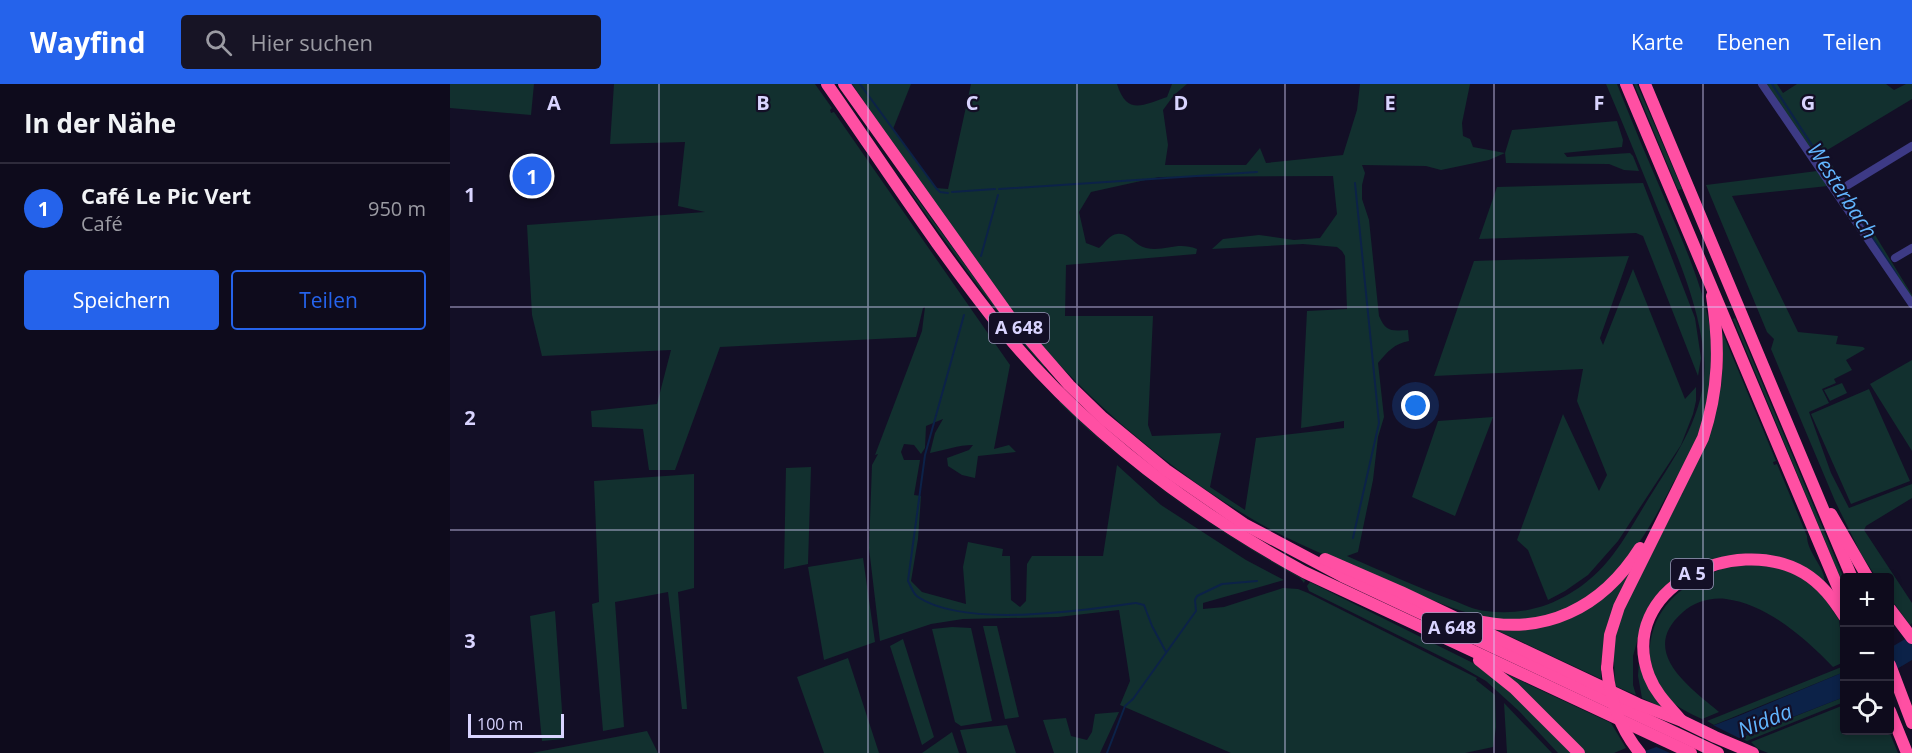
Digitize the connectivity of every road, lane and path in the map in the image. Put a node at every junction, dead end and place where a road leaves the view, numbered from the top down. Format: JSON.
{"nodes":[{"id":1,"x":828,"y":84,"type":"edge"},
{"id":2,"x":844,"y":84,"type":"edge"},
{"id":3,"x":1626,"y":84,"type":"edge"},
{"id":4,"x":1645,"y":84,"type":"edge"},
{"id":5,"x":1762,"y":84,"type":"edge"},
{"id":6,"x":1912,"y":146,"type":"edge"},
{"id":7,"x":1848,"y":185,"type":"dead end"},
{"id":8,"x":1912,"y":248,"type":"edge"},
{"id":9,"x":1895,"y":258,"type":"dead end"},
{"id":10,"x":1710,"y":286,"type":"junction"},
{"id":11,"x":1912,"y":304,"type":"edge"},
{"id":12,"x":1819,"y":497,"type":"junction"},
{"id":13,"x":1244,"y":524,"type":"junction"},
{"id":14,"x":1660,"y":524,"type":"junction"},
{"id":15,"x":1850,"y":573,"type":"edge"},
{"id":16,"x":1865,"y":573,"type":"edge"},
{"id":17,"x":1840,"y":590,"type":"edge"},
{"id":18,"x":1401,"y":592,"type":"junction"},
{"id":19,"x":1840,"y":609,"type":"edge"},
{"id":20,"x":1894,"y":615,"type":"edge"},
{"id":21,"x":1912,"y":638,"type":"edge"},
{"id":22,"x":1462,"y":646,"type":"junction"},
{"id":23,"x":1894,"y":676,"type":"edge"},
{"id":24,"x":1897,"y":684,"type":"junction"},
{"id":25,"x":1912,"y":709,"type":"edge"},
{"id":26,"x":1682,"y":721,"type":"junction"},
{"id":27,"x":1894,"y":721,"type":"edge"},
{"id":28,"x":1912,"y":723,"type":"edge"},
{"id":29,"x":1749,"y":751,"type":"edge"},
{"id":30,"x":1579,"y":753,"type":"edge"},
{"id":31,"x":1640,"y":753,"type":"edge"},
{"id":32,"x":1691,"y":753,"type":"edge"},
{"id":33,"x":1718,"y":753,"type":"edge"},
{"id":34,"x":1907,"y":753,"type":"edge"}],
"edges":[{"from":1,"to":22,"type":"highway","number":"A 648"},
{"from":2,"to":13,"type":"highway","number":"A 648"},
{"from":3,"to":10,"type":"highway"},
{"from":4,"to":12,"type":"highway"},
{"from":5,"to":11,"type":"street"},
{"from":6,"to":7,"type":"street"},
{"from":8,"to":9,"type":"street"},
{"from":10,"to":14,"type":"highway","number":"A 648"},
{"from":10,"to":17,"type":"highway"},
{"from":12,"to":15,"type":"highway"},
{"from":12,"to":16,"type":"highway"},
{"from":13,"to":18,"type":"highway","number":"A 648"},
{"from":13,"to":33,"type":"highway","number":"A 648"},
{"from":14,"to":18,"type":"highway","number":"A 648"},
{"from":14,"to":31,"type":"highway","bridge":true},
{"from":18,"to":26,"type":"highway","number":"A 648"},
{"from":19,"to":26,"type":"highway","number":"A 5"},
{"from":20,"to":21,"type":"highway"},
{"from":22,"to":30,"type":"highway"},
{"from":22,"to":32,"type":"highway","number":"A 648"},
{"from":23,"to":24,"type":"highway"},
{"from":24,"to":25,"type":"highway"},
{"from":24,"to":28,"type":"highway"},
{"from":26,"to":29,"type":"highway","number":"A 648"},
{"from":27,"to":34,"type":"highway"}]}
